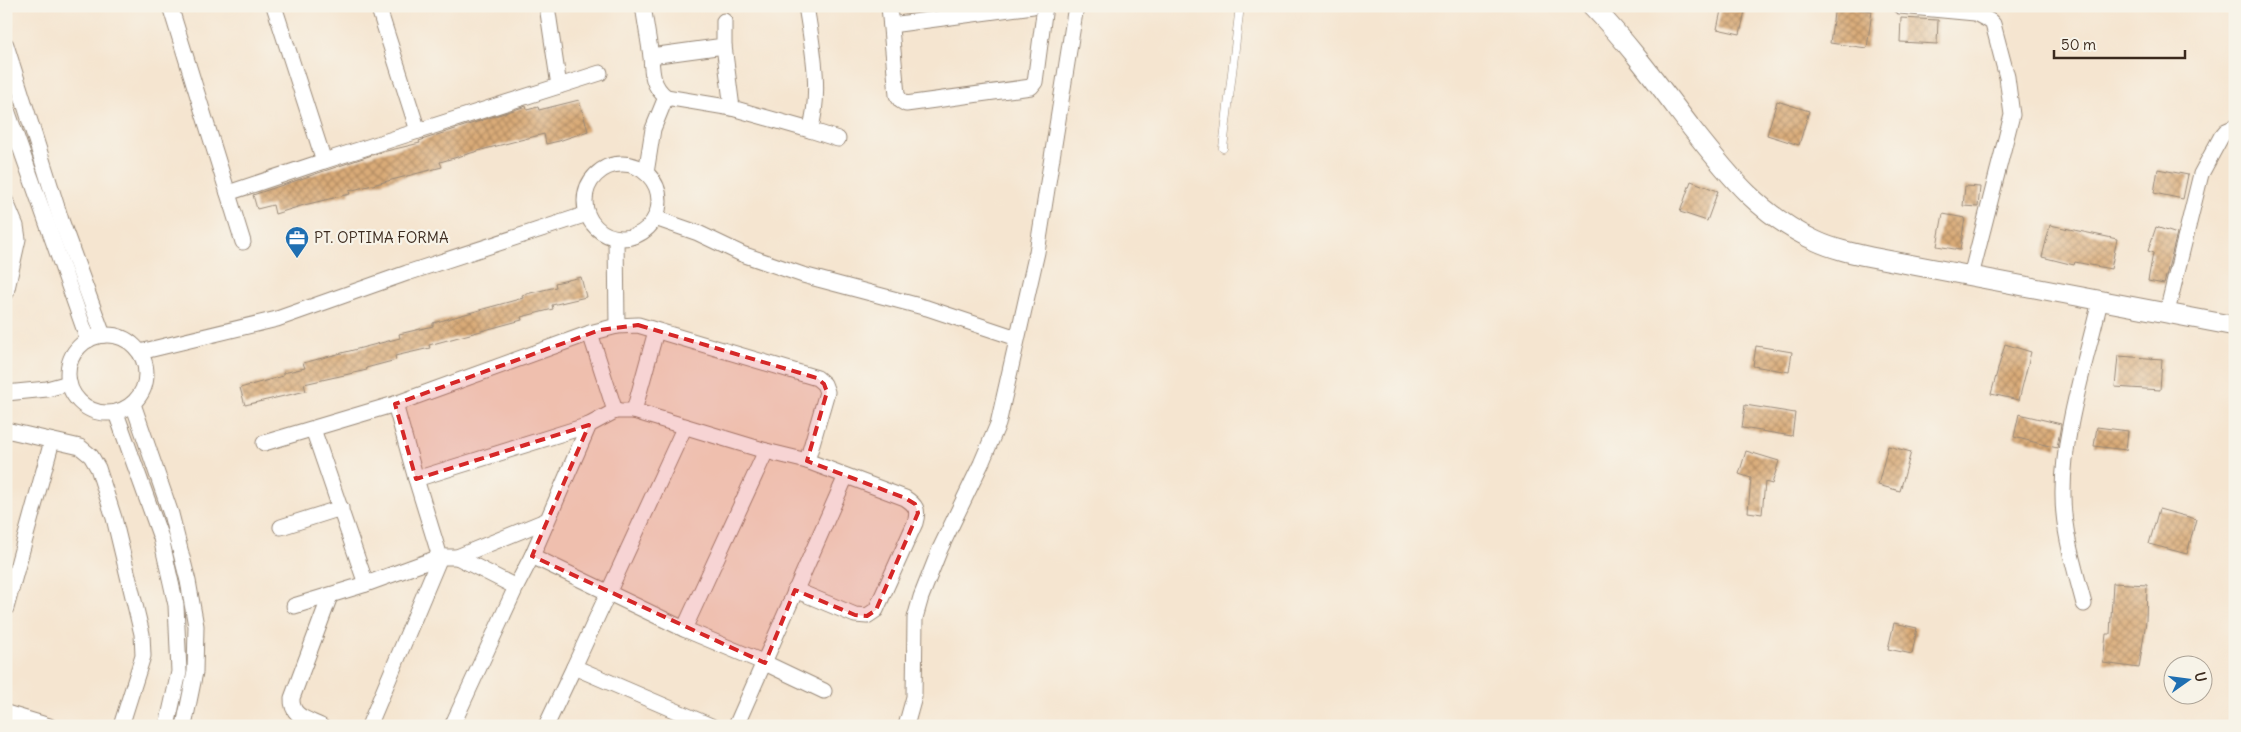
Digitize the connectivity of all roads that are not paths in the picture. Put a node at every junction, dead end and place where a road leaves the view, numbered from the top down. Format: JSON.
{"nodes":[{"id":1,"x":170,"y":6,"type":"edge"},
{"id":2,"x":274,"y":6,"type":"edge"},
{"id":3,"x":378,"y":6,"type":"edge"},
{"id":4,"x":547,"y":6,"type":"edge"},
{"id":5,"x":643,"y":6,"type":"edge"},
{"id":6,"x":806,"y":6,"type":"edge"},
{"id":7,"x":888,"y":6,"type":"edge"},
{"id":8,"x":1033,"y":6,"type":"edge"},
{"id":9,"x":1045,"y":6,"type":"edge"},
{"id":10,"x":1076,"y":6,"type":"edge"},
{"id":11,"x":1240,"y":6,"type":"edge"},
{"id":12,"x":1592,"y":6,"type":"edge"},
{"id":13,"x":1900,"y":6,"type":"edge"},
{"id":14,"x":724,"y":21,"type":"dead end"},
{"id":15,"x":891,"y":25,"type":"junction"},
{"id":16,"x":6,"y":45,"type":"edge"},
{"id":17,"x":724,"y":46,"type":"junction"},
{"id":18,"x":651,"y":56,"type":"junction"},
{"id":19,"x":600,"y":72,"type":"dead end"},
{"id":20,"x":558,"y":86,"type":"junction"},
{"id":21,"x":666,"y":97,"type":"junction"},
{"id":22,"x":6,"y":107,"type":"edge"},
{"id":23,"x":732,"y":108,"type":"junction"},
{"id":24,"x":2235,"y":127,"type":"edge"},
{"id":25,"x":810,"y":130,"type":"junction"},
{"id":26,"x":418,"y":131,"type":"junction"},
{"id":27,"x":838,"y":139,"type":"dead end"},
{"id":28,"x":1223,"y":148,"type":"dead end"},
{"id":29,"x":324,"y":161,"type":"junction"},
{"id":30,"x":646,"y":173,"type":"junction"},
{"id":31,"x":228,"y":193,"type":"junction"},
{"id":32,"x":6,"y":202,"type":"edge"},
{"id":33,"x":588,"y":214,"type":"junction"},
{"id":34,"x":656,"y":218,"type":"junction"},
{"id":35,"x":616,"y":238,"type":"junction"},
{"id":36,"x":243,"y":242,"type":"dead end"},
{"id":37,"x":1971,"y":276,"type":"junction"},
{"id":38,"x":6,"y":292,"type":"edge"},
{"id":39,"x":2100,"y":301,"type":"junction"},
{"id":40,"x":2168,"y":312,"type":"junction"},
{"id":41,"x":618,"y":326,"type":"junction"},
{"id":42,"x":2235,"y":326,"type":"edge"},
{"id":43,"x":656,"y":331,"type":"junction"},
{"id":44,"x":590,"y":333,"type":"junction"},
{"id":45,"x":103,"y":335,"type":"junction"},
{"id":46,"x":1017,"y":338,"type":"junction"},
{"id":47,"x":88,"y":340,"type":"junction"},
{"id":48,"x":140,"y":352,"type":"junction"},
{"id":49,"x":69,"y":382,"type":"junction"},
{"id":50,"x":6,"y":393,"type":"edge"},
{"id":51,"x":133,"y":404,"type":"junction"},
{"id":52,"x":395,"y":404,"type":"junction"},
{"id":53,"x":615,"y":411,"type":"junction"},
{"id":54,"x":634,"y":411,"type":"junction"},
{"id":55,"x":116,"y":413,"type":"junction"},
{"id":56,"x":589,"y":426,"type":"junction"},
{"id":57,"x":684,"y":426,"type":"junction"},
{"id":58,"x":313,"y":429,"type":"junction"},
{"id":59,"x":6,"y":430,"type":"edge"},
{"id":60,"x":52,"y":441,"type":"junction"},
{"id":61,"x":264,"y":443,"type":"dead end"},
{"id":62,"x":766,"y":451,"type":"junction"},
{"id":63,"x":807,"y":461,"type":"junction"},
{"id":64,"x":846,"y":476,"type":"junction"},
{"id":65,"x":416,"y":479,"type":"junction"},
{"id":66,"x":341,"y":508,"type":"junction"},
{"id":67,"x":546,"y":521,"type":"junction"},
{"id":68,"x":281,"y":527,"type":"dead end"},
{"id":69,"x":457,"y":556,"type":"junction"},
{"id":70,"x":532,"y":556,"type":"junction"},
{"id":71,"x":440,"y":557,"type":"junction"},
{"id":72,"x":366,"y":584,"type":"junction"},
{"id":73,"x":516,"y":587,"type":"junction"},
{"id":74,"x":795,"y":590,"type":"junction"},
{"id":75,"x":608,"y":592,"type":"junction"},
{"id":76,"x":330,"y":596,"type":"junction"},
{"id":77,"x":2084,"y":604,"type":"dead end"},
{"id":78,"x":294,"y":606,"type":"dead end"},
{"id":79,"x":6,"y":608,"type":"edge"},
{"id":80,"x":684,"y":629,"type":"junction"},
{"id":81,"x":765,"y":663,"type":"junction"},
{"id":82,"x":574,"y":667,"type":"junction"},
{"id":83,"x":824,"y":691,"type":"dead end"},
{"id":84,"x":6,"y":713,"type":"edge"},
{"id":85,"x":49,"y":726,"type":"edge"},
{"id":86,"x":121,"y":726,"type":"edge"},
{"id":87,"x":167,"y":726,"type":"edge"},
{"id":88,"x":184,"y":726,"type":"edge"},
{"id":89,"x":321,"y":726,"type":"edge"},
{"id":90,"x":370,"y":726,"type":"edge"},
{"id":91,"x":452,"y":726,"type":"edge"},
{"id":92,"x":546,"y":726,"type":"edge"},
{"id":93,"x":711,"y":726,"type":"edge"},
{"id":94,"x":736,"y":726,"type":"edge"},
{"id":95,"x":906,"y":726,"type":"edge"}],
"edges":[{"from":1,"to":31,"type":"street"},
{"from":2,"to":29,"type":"street"},
{"from":3,"to":26,"type":"street"},
{"from":4,"to":20,"type":"street"},
{"from":5,"to":18,"type":"street"},
{"from":6,"to":25,"type":"street"},
{"from":7,"to":15,"type":"street"},
{"from":8,"to":15,"type":"street"},
{"from":9,"to":15,"type":"street"},
{"from":10,"to":46,"type":"street"},
{"from":11,"to":28,"type":"lane"},
{"from":12,"to":37,"type":"street"},
{"from":13,"to":37,"type":"street"},
{"from":14,"to":17,"type":"street"},
{"from":16,"to":45,"type":"street"},
{"from":17,"to":18,"type":"street"},
{"from":17,"to":23,"type":"street"},
{"from":18,"to":21,"type":"street"},
{"from":19,"to":20,"type":"street"},
{"from":20,"to":26,"type":"street"},
{"from":21,"to":23,"type":"street"},
{"from":21,"to":30,"type":"street"},
{"from":22,"to":47,"type":"street"},
{"from":23,"to":25,"type":"street"},
{"from":24,"to":40,"type":"street"},
{"from":25,"to":27,"type":"street"},
{"from":26,"to":29,"type":"street"},
{"from":29,"to":31,"type":"street"},
{"from":30,"to":33,"type":"street"},
{"from":30,"to":34,"type":"street"},
{"from":31,"to":36,"type":"street"},
{"from":32,"to":38,"type":"street"},
{"from":33,"to":35,"type":"street"},
{"from":33,"to":48,"type":"street"},
{"from":34,"to":35,"type":"street"},
{"from":34,"to":46,"type":"street"},
{"from":35,"to":41,"type":"street"},
{"from":37,"to":39,"type":"street"},
{"from":39,"to":40,"type":"street"},
{"from":39,"to":77,"type":"street"},
{"from":40,"to":42,"type":"street"},
{"from":41,"to":43,"type":"street"},
{"from":41,"to":44,"type":"street"},
{"from":43,"to":54,"type":"street"},
{"from":43,"to":63,"type":"street"},
{"from":44,"to":52,"type":"street"},
{"from":44,"to":53,"type":"street"},
{"from":45,"to":47,"type":"street"},
{"from":45,"to":48,"type":"street"},
{"from":46,"to":95,"type":"street"},
{"from":47,"to":49,"type":"street"},
{"from":48,"to":51,"type":"street"},
{"from":49,"to":50,"type":"street"},
{"from":49,"to":55,"type":"street"},
{"from":51,"to":55,"type":"street"},
{"from":51,"to":88,"type":"street"},
{"from":52,"to":58,"type":"street"},
{"from":52,"to":65,"type":"street"},
{"from":53,"to":54,"type":"street"},
{"from":53,"to":56,"type":"street"},
{"from":54,"to":57,"type":"street"},
{"from":55,"to":87,"type":"street"},
{"from":56,"to":65,"type":"street"},
{"from":56,"to":67,"type":"street"},
{"from":57,"to":62,"type":"street"},
{"from":57,"to":75,"type":"street"},
{"from":58,"to":61,"type":"street"},
{"from":58,"to":66,"type":"street"},
{"from":59,"to":60,"type":"street"},
{"from":60,"to":79,"type":"street"},
{"from":60,"to":86,"type":"street"},
{"from":62,"to":63,"type":"street"},
{"from":62,"to":80,"type":"street"},
{"from":63,"to":64,"type":"street"},
{"from":64,"to":74,"type":"street"},
{"from":64,"to":74,"type":"street"},
{"from":65,"to":71,"type":"street"},
{"from":66,"to":68,"type":"street"},
{"from":66,"to":72,"type":"street"},
{"from":67,"to":69,"type":"street"},
{"from":67,"to":70,"type":"street"},
{"from":69,"to":71,"type":"street"},
{"from":69,"to":73,"type":"street"},
{"from":70,"to":73,"type":"street"},
{"from":70,"to":75,"type":"street"},
{"from":71,"to":72,"type":"street"},
{"from":71,"to":90,"type":"street"},
{"from":72,"to":76,"type":"street"},
{"from":73,"to":91,"type":"street"},
{"from":74,"to":81,"type":"street"},
{"from":75,"to":80,"type":"street"},
{"from":75,"to":82,"type":"street"},
{"from":76,"to":78,"type":"street"},
{"from":76,"to":89,"type":"street"},
{"from":80,"to":81,"type":"street"},
{"from":81,"to":83,"type":"street"},
{"from":81,"to":94,"type":"street"},
{"from":82,"to":92,"type":"street"},
{"from":82,"to":93,"type":"street"},
{"from":84,"to":85,"type":"street"}]}
